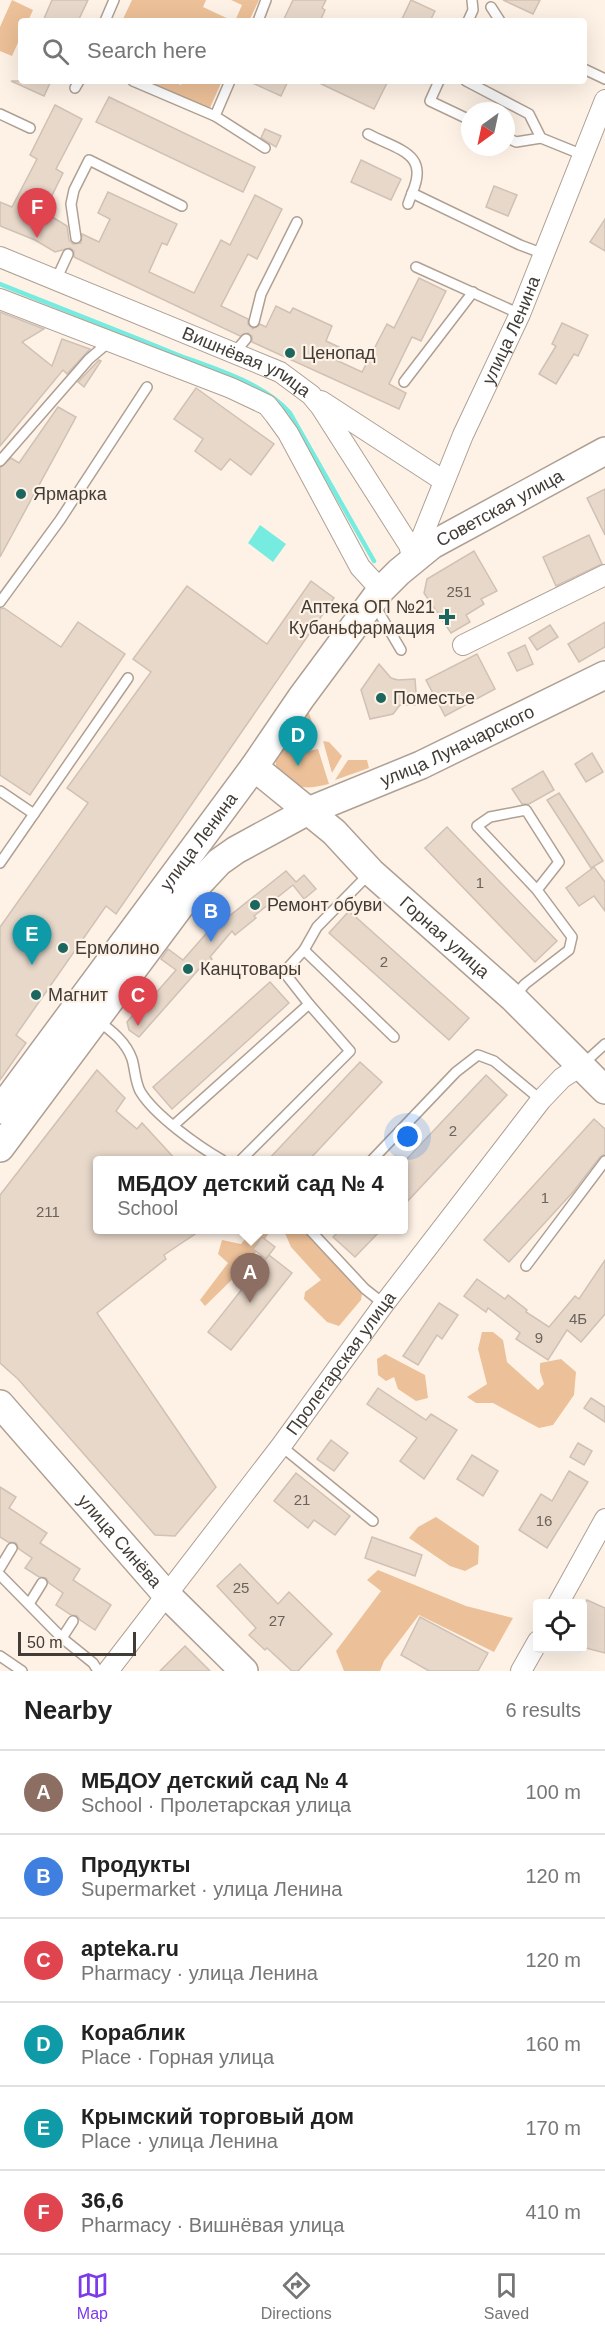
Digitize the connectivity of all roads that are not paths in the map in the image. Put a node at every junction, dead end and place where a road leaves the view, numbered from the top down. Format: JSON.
{"nodes":[{"id":1,"x":114,"y":0,"type":"edge"},
{"id":2,"x":266,"y":0,"type":"edge"},
{"id":3,"x":472,"y":0,"type":"edge"},
{"id":4,"x":491,"y":8,"type":"dead end"},
{"id":5,"x":106,"y":18,"type":"edge"},
{"id":6,"x":259,"y":18,"type":"edge"},
{"id":7,"x":469,"y":18,"type":"edge"},
{"id":8,"x":498,"y":18,"type":"edge"},
{"id":9,"x":587,"y":70,"type":"edge"},
{"id":10,"x":605,"y":79,"type":"edge"},
{"id":11,"x":140,"y":84,"type":"edge"},
{"id":12,"x":229,"y":84,"type":"edge"},
{"id":13,"x":438,"y":84,"type":"edge"},
{"id":14,"x":472,"y":84,"type":"edge"},
{"id":15,"x":605,"y":100,"type":"edge"},
{"id":16,"x":0,"y":114,"type":"edge"},
{"id":17,"x":215,"y":116,"type":"junction"},
{"id":18,"x":461,"y":116,"type":"edge"},
{"id":19,"x":30,"y":128,"type":"dead end"},
{"id":20,"x":368,"y":134,"type":"dead end"},
{"id":21,"x":541,"y":138,"type":"junction"},
{"id":22,"x":515,"y":142,"type":"edge"},
{"id":23,"x":266,"y":148,"type":"dead end"},
{"id":24,"x":583,"y":155,"type":"junction"},
{"id":25,"x":412,"y":193,"type":"junction"},
{"id":26,"x":408,"y":204,"type":"dead end"},
{"id":27,"x":182,"y":206,"type":"dead end"},
{"id":28,"x":297,"y":222,"type":"dead end"},
{"id":29,"x":76,"y":238,"type":"dead end"},
{"id":30,"x":68,"y":254,"type":"dead end"},
{"id":31,"x":544,"y":254,"type":"junction"},
{"id":32,"x":0,"y":257,"type":"edge"},
{"id":33,"x":416,"y":267,"type":"dead end"},
{"id":34,"x":56,"y":280,"type":"junction"},
{"id":35,"x":473,"y":292,"type":"junction"},
{"id":36,"x":0,"y":298,"type":"edge"},
{"id":37,"x":520,"y":314,"type":"junction"},
{"id":38,"x":254,"y":322,"type":"dead end"},
{"id":39,"x":111,"y":341,"type":"junction"},
{"id":40,"x":404,"y":382,"type":"dead end"},
{"id":41,"x":147,"y":387,"type":"dead end"},
{"id":42,"x":311,"y":395,"type":"junction"},
{"id":43,"x":605,"y":451,"type":"edge"},
{"id":44,"x":0,"y":461,"type":"edge"},
{"id":45,"x":444,"y":481,"type":"junction"},
{"id":46,"x":605,"y":575,"type":"edge"},
{"id":47,"x":392,"y":581,"type":"junction"},
{"id":48,"x":0,"y":602,"type":"edge"},
{"id":49,"x":463,"y":645,"type":"dead end"},
{"id":50,"x":401,"y":651,"type":"dead end"},
{"id":51,"x":605,"y":675,"type":"edge"},
{"id":52,"x":128,"y":678,"type":"dead end"},
{"id":53,"x":254,"y":767,"type":"junction"},
{"id":54,"x":0,"y":791,"type":"edge"},
{"id":55,"x":306,"y":812,"type":"junction"},
{"id":56,"x":34,"y":814,"type":"junction"},
{"id":57,"x":0,"y":863,"type":"edge"},
{"id":58,"x":371,"y":872,"type":"junction"},
{"id":59,"x":537,"y":890,"type":"junction"},
{"id":60,"x":304,"y":950,"type":"junction"},
{"id":61,"x":513,"y":998,"type":"junction"},
{"id":62,"x":309,"y":1004,"type":"junction"},
{"id":63,"x":87,"y":1012,"type":"junction"},
{"id":64,"x":394,"y":1037,"type":"dead end"},
{"id":65,"x":605,"y":1044,"type":"edge"},
{"id":66,"x":582,"y":1065,"type":"junction"},
{"id":67,"x":605,"y":1090,"type":"edge"},
{"id":68,"x":541,"y":1100,"type":"junction"},
{"id":69,"x":0,"y":1110,"type":"edge"},
{"id":70,"x":174,"y":1125,"type":"junction"},
{"id":71,"x":0,"y":1148,"type":"edge"},
{"id":72,"x":214,"y":1156,"type":"edge"},
{"id":73,"x":246,"y":1156,"type":"edge"},
{"id":74,"x":377,"y":1156,"type":"edge"},
{"id":75,"x":605,"y":1161,"type":"edge"},
{"id":76,"x":314,"y":1234,"type":"edge"},
{"id":77,"x":526,"y":1266,"type":"dead end"},
{"id":78,"x":384,"y":1304,"type":"junction"},
{"id":79,"x":0,"y":1404,"type":"edge"},
{"id":80,"x":281,"y":1446,"type":"junction"},
{"id":81,"x":605,"y":1519,"type":"edge"},
{"id":82,"x":373,"y":1521,"type":"dead end"},
{"id":83,"x":12,"y":1548,"type":"dead end"},
{"id":84,"x":0,"y":1568,"type":"edge"},
{"id":85,"x":0,"y":1575,"type":"edge"},
{"id":86,"x":42,"y":1583,"type":"dead end"},
{"id":87,"x":165,"y":1594,"type":"junction"},
{"id":88,"x":561,"y":1599,"type":"edge"},
{"id":89,"x":29,"y":1604,"type":"junction"},
{"id":90,"x":73,"y":1621,"type":"dead end"},
{"id":91,"x":62,"y":1638,"type":"junction"},
{"id":92,"x":533,"y":1648,"type":"edge"},
{"id":93,"x":0,"y":1656,"type":"edge"},
{"id":94,"x":22,"y":1671,"type":"edge"},
{"id":95,"x":98,"y":1671,"type":"edge"},
{"id":96,"x":108,"y":1671,"type":"edge"},
{"id":97,"x":244,"y":1671,"type":"edge"},
{"id":98,"x":521,"y":1671,"type":"edge"}],
"edges":[{"from":1,"to":5,"type":"lane"},
{"from":2,"to":6,"type":"lane"},
{"from":3,"to":7,"type":"lane"},
{"from":4,"to":8,"type":"lane"},
{"from":9,"to":10,"type":"lane"},
{"from":11,"to":17,"type":"lane"},
{"from":12,"to":17,"type":"lane"},
{"from":13,"to":18,"type":"lane"},
{"from":14,"to":21,"type":"lane"},
{"from":15,"to":24,"type":"street","name":"улица Ленина"},
{"from":16,"to":19,"type":"lane"},
{"from":17,"to":23,"type":"lane"},
{"from":20,"to":25,"type":"lane"},
{"from":21,"to":22,"type":"lane"},
{"from":21,"to":24,"type":"lane"},
{"from":24,"to":31,"type":"street","name":"улица Ленина"},
{"from":25,"to":26,"type":"lane"},
{"from":25,"to":31,"type":"lane"},
{"from":27,"to":29,"type":"lane"},
{"from":28,"to":38,"type":"lane"},
{"from":30,"to":34,"type":"lane"},
{"from":31,"to":37,"type":"street","name":"улица Ленина"},
{"from":32,"to":34,"type":"street","name":"Вишнёвая улица"},
{"from":33,"to":35,"type":"lane"},
{"from":34,"to":42,"type":"street","name":"Вишнёвая улица"},
{"from":35,"to":37,"type":"lane"},
{"from":35,"to":40,"type":"lane"},
{"from":36,"to":39,"type":"street","name":"Вишнёвая улица"},
{"from":37,"to":45,"type":"street","name":"улица Ленина"},
{"from":39,"to":44,"type":"lane"},
{"from":39,"to":47,"type":"street","name":"Вишнёвая улица"},
{"from":41,"to":48,"type":"lane"},
{"from":42,"to":45,"type":"street"},
{"from":42,"to":47,"type":"street","name":"Вишнёвая улица"},
{"from":43,"to":47,"type":"main road","name":"Советская улица"},
{"from":45,"to":47,"type":"street","name":"улица Ленина"},
{"from":46,"to":49,"type":"street"},
{"from":47,"to":50,"type":"lane"},
{"from":47,"to":53,"type":"main road","name":"улица Ленина"},
{"from":51,"to":55,"type":"main road","name":"улица Луначарского"},
{"from":52,"to":56,"type":"lane"},
{"from":53,"to":55,"type":"main road","name":"Горная улица"},
{"from":53,"to":63,"type":"main road","name":"улица Ленина"},
{"from":54,"to":56,"type":"lane"},
{"from":55,"to":58,"type":"main road","name":"Горная улица"},
{"from":55,"to":63,"type":"main road","name":"улица Ленина"},
{"from":56,"to":57,"type":"lane"},
{"from":58,"to":60,"type":"lane"},
{"from":58,"to":61,"type":"main road","name":"Горная улица"},
{"from":59,"to":59,"type":"lane"},
{"from":59,"to":61,"type":"lane"},
{"from":60,"to":62,"type":"lane"},
{"from":60,"to":64,"type":"lane"},
{"from":61,"to":66,"type":"main road","name":"Горная улица"},
{"from":62,"to":70,"type":"lane"},
{"from":62,"to":73,"type":"lane"},
{"from":63,"to":69,"type":"main road","name":"улица Ленина"},
{"from":63,"to":70,"type":"lane"},
{"from":63,"to":71,"type":"main road","name":"улица Ленина"},
{"from":65,"to":66,"type":"lane"},
{"from":66,"to":67,"type":"main road","name":"Горная улица"},
{"from":66,"to":68,"type":"street","name":"Пролетарская улица"},
{"from":68,"to":74,"type":"lane"},
{"from":68,"to":78,"type":"street","name":"Пролетарская улица"},
{"from":70,"to":72,"type":"lane"},
{"from":75,"to":77,"type":"lane"},
{"from":76,"to":78,"type":"lane"},
{"from":78,"to":80,"type":"street","name":"Пролетарская улица"},
{"from":79,"to":87,"type":"main road","name":"улица Синёва"},
{"from":80,"to":82,"type":"lane"},
{"from":80,"to":87,"type":"street","name":"Пролетарская улица"},
{"from":81,"to":88,"type":"street"},
{"from":83,"to":84,"type":"lane"},
{"from":85,"to":89,"type":"lane"},
{"from":86,"to":89,"type":"lane"},
{"from":87,"to":96,"type":"street","name":"Пролетарская улица"},
{"from":87,"to":97,"type":"main road","name":"улица Синёва"},
{"from":89,"to":91,"type":"lane"},
{"from":90,"to":91,"type":"lane"},
{"from":91,"to":95,"type":"lane"},
{"from":92,"to":98,"type":"street"},
{"from":93,"to":94,"type":"lane"}]}
